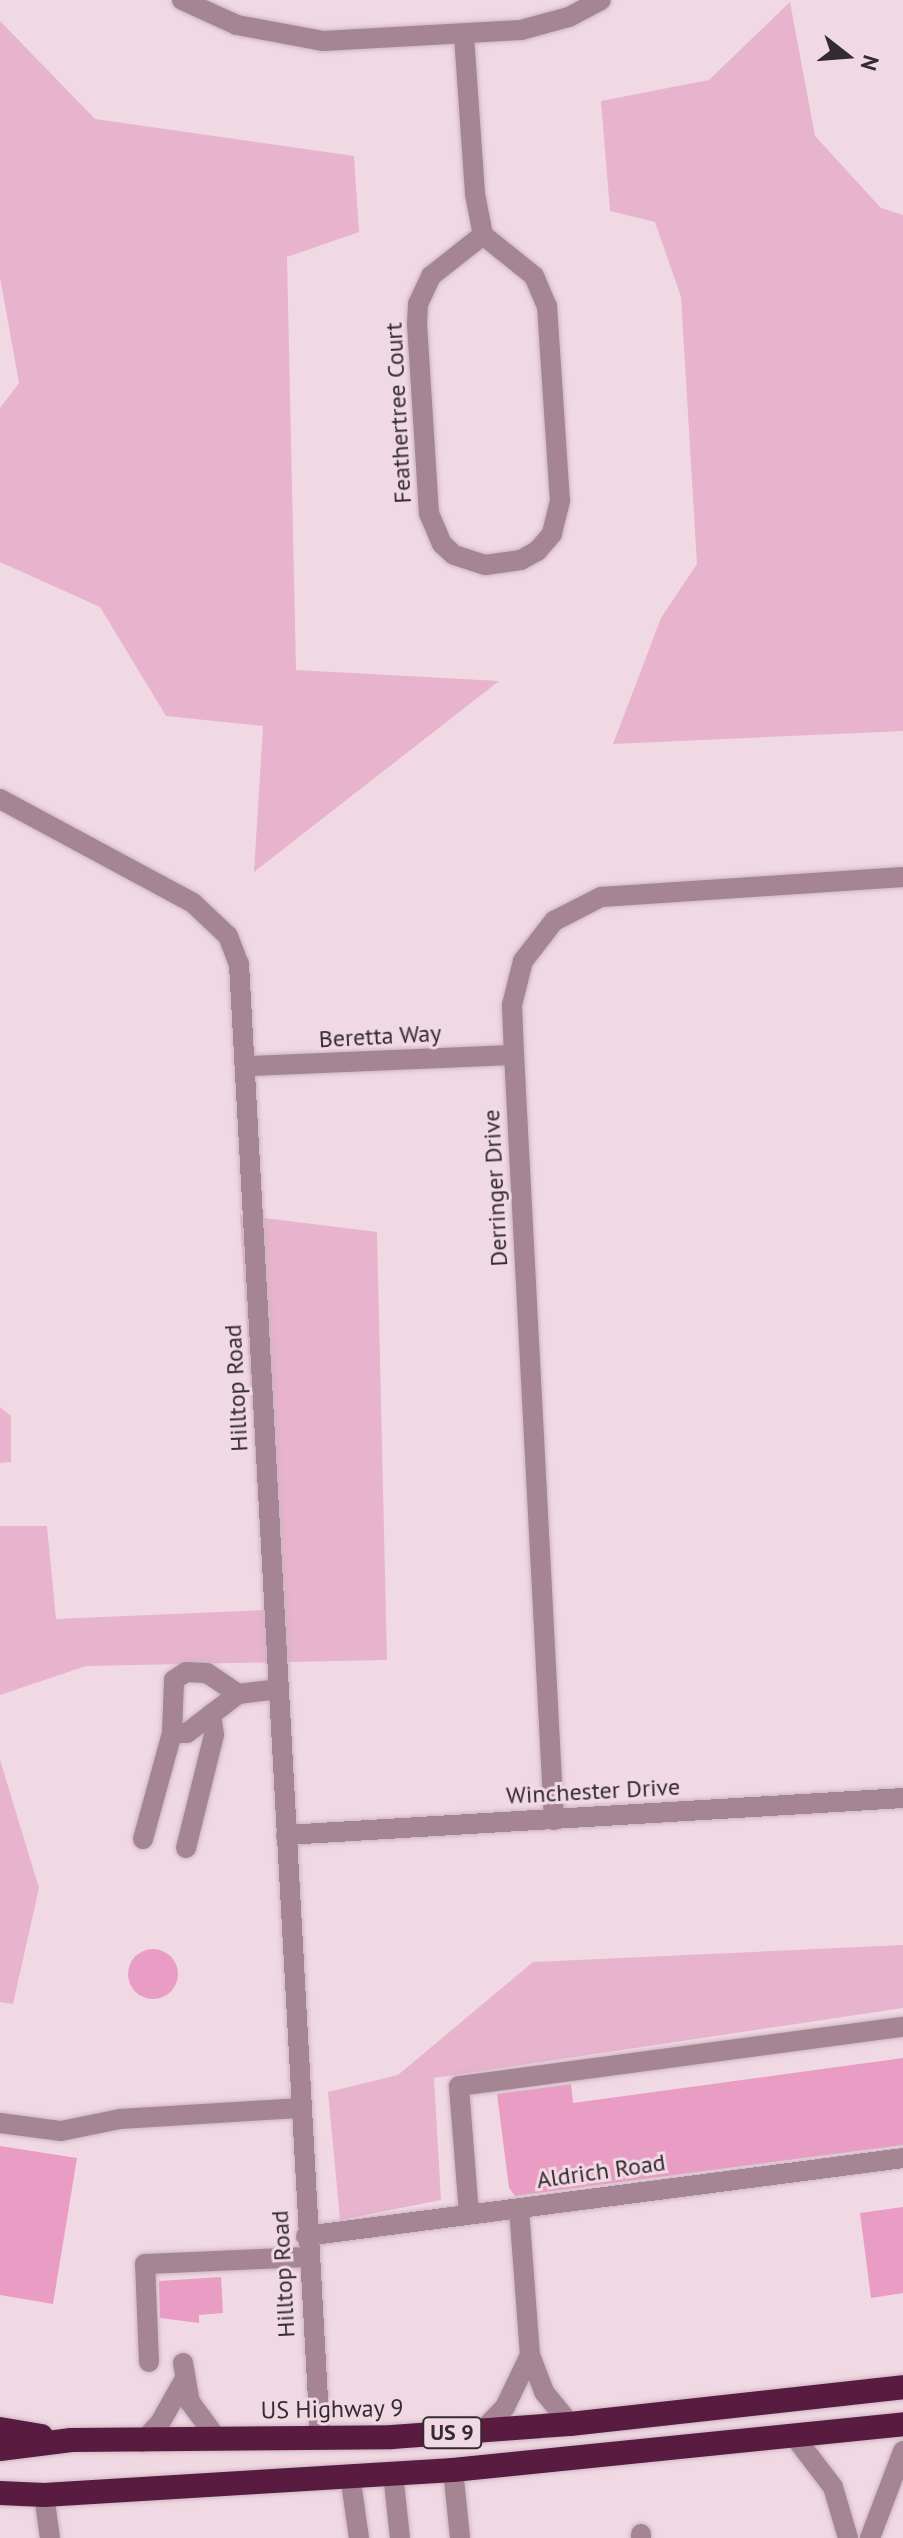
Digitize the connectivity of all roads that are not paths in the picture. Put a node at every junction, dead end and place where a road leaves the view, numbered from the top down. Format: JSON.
{"nodes":[{"id":1,"x":182,"y":0,"type":"edge"},
{"id":2,"x":601,"y":0,"type":"edge"},
{"id":3,"x":464,"y":36,"type":"junction"},
{"id":4,"x":483,"y":235,"type":"junction"},
{"id":5,"x":0,"y":799,"type":"edge"},
{"id":6,"x":903,"y":877,"type":"edge"},
{"id":7,"x":514,"y":1055,"type":"junction"},
{"id":8,"x":249,"y":1066,"type":"junction"},
{"id":9,"x":278,"y":1689,"type":"junction"},
{"id":10,"x":238,"y":1694,"type":"junction"},
{"id":11,"x":211,"y":1714,"type":"junction"},
{"id":12,"x":172,"y":1733,"type":"junction"},
{"id":13,"x":903,"y":1798,"type":"edge"},
{"id":14,"x":554,"y":1820,"type":"junction"},
{"id":15,"x":286,"y":1835,"type":"junction"},
{"id":16,"x":143,"y":1839,"type":"dead end"},
{"id":17,"x":186,"y":1848,"type":"dead end"},
{"id":18,"x":903,"y":2027,"type":"edge"},
{"id":19,"x":302,"y":2108,"type":"junction"},
{"id":20,"x":0,"y":2123,"type":"edge"},
{"id":21,"x":903,"y":2158,"type":"edge"},
{"id":22,"x":519,"y":2209,"type":"junction"},
{"id":23,"x":469,"y":2214,"type":"junction"},
{"id":24,"x":306,"y":2236,"type":"junction"},
{"id":25,"x":308,"y":2257,"type":"junction"},
{"id":26,"x":530,"y":2355,"type":"junction"},
{"id":27,"x":149,"y":2362,"type":"dead end"},
{"id":28,"x":903,"y":2387,"type":"edge"},
{"id":29,"x":570,"y":2424,"type":"junction"},
{"id":30,"x":903,"y":2424,"type":"edge"},
{"id":31,"x":0,"y":2429,"type":"edge"},
{"id":32,"x":482,"y":2431,"type":"junction"},
{"id":33,"x":320,"y":2436,"type":"junction"},
{"id":34,"x":794,"y":2436,"type":"junction"},
{"id":35,"x":71,"y":2440,"type":"junction"},
{"id":36,"x":218,"y":2440,"type":"junction"},
{"id":37,"x":142,"y":2442,"type":"junction"},
{"id":38,"x":0,"y":2449,"type":"edge"},
{"id":39,"x":903,"y":2451,"type":"edge"},
{"id":40,"x":453,"y":2470,"type":"junction"},
{"id":41,"x":393,"y":2473,"type":"junction"},
{"id":42,"x":350,"y":2475,"type":"junction"},
{"id":43,"x":0,"y":2493,"type":"edge"},
{"id":44,"x":44,"y":2495,"type":"junction"},
{"id":45,"x":50,"y":2538,"type":"edge"},
{"id":46,"x":359,"y":2538,"type":"edge"},
{"id":47,"x":400,"y":2538,"type":"edge"},
{"id":48,"x":460,"y":2538,"type":"edge"},
{"id":49,"x":848,"y":2538,"type":"edge"},
{"id":50,"x":870,"y":2538,"type":"edge"}],
"edges":[{"from":1,"to":3,"type":"street"},
{"from":2,"to":3,"type":"street"},
{"from":3,"to":4,"type":"street"},
{"from":4,"to":4,"type":"street","name":"Feathertree Court"},
{"from":5,"to":8,"type":"street","name":"Hilltop Road"},
{"from":6,"to":7,"type":"street","name":"Derringer Drive"},
{"from":7,"to":8,"type":"street","name":"Beretta Way"},
{"from":7,"to":14,"type":"street","name":"Derringer Drive"},
{"from":8,"to":9,"type":"street","name":"Hilltop Road"},
{"from":9,"to":10,"type":"street"},
{"from":9,"to":15,"type":"street","name":"Hilltop Road"},
{"from":10,"to":11,"type":"street"},
{"from":10,"to":12,"type":"street"},
{"from":11,"to":12,"type":"street"},
{"from":11,"to":17,"type":"street"},
{"from":12,"to":16,"type":"street"},
{"from":13,"to":14,"type":"street","name":"Winchester Drive"},
{"from":14,"to":15,"type":"street","name":"Winchester Drive"},
{"from":15,"to":19,"type":"street","name":"Hilltop Road"},
{"from":18,"to":23,"type":"street"},
{"from":19,"to":20,"type":"street"},
{"from":19,"to":24,"type":"street","name":"Hilltop Road"},
{"from":21,"to":22,"type":"street","name":"Aldrich Road"},
{"from":22,"to":23,"type":"street","name":"Aldrich Road"},
{"from":22,"to":26,"type":"street"},
{"from":23,"to":24,"type":"street","name":"Aldrich Road"},
{"from":24,"to":25,"type":"street","name":"Hilltop Road"},
{"from":25,"to":27,"type":"street"},
{"from":25,"to":33,"type":"street","name":"Hilltop Road"},
{"from":26,"to":29,"type":"street"},
{"from":26,"to":32,"type":"street"},
{"from":28,"to":29,"type":"highway","name":"US Highway 9","number":"US 9"},
{"from":29,"to":32,"type":"highway","name":"US Highway 9","number":"US 9"},
{"from":30,"to":34,"type":"highway","number":"US 9"},
{"from":31,"to":35,"type":"highway"},
{"from":32,"to":33,"type":"highway","name":"US Highway 9","number":"US 9"},
{"from":33,"to":36,"type":"highway","name":"US Highway 9","number":"US 9"},
{"from":34,"to":40,"type":"highway","number":"US 9"},
{"from":34,"to":49,"type":"street"},
{"from":35,"to":37,"type":"highway","name":"US Highway 9","number":"US 9"},
{"from":35,"to":38,"type":"highway","name":"US Highway 9","number":"US 9"},
{"from":36,"to":37,"type":"highway","name":"US Highway 9","number":"US 9"},
{"from":36,"to":37,"type":"street"},
{"from":39,"to":50,"type":"street"},
{"from":40,"to":41,"type":"highway","number":"US 9"},
{"from":40,"to":48,"type":"street"},
{"from":41,"to":42,"type":"highway","number":"US 9"},
{"from":41,"to":47,"type":"street"},
{"from":42,"to":44,"type":"highway","number":"US 9"},
{"from":42,"to":46,"type":"street"},
{"from":43,"to":44,"type":"highway","number":"US 9"},
{"from":44,"to":45,"type":"street"}]}
